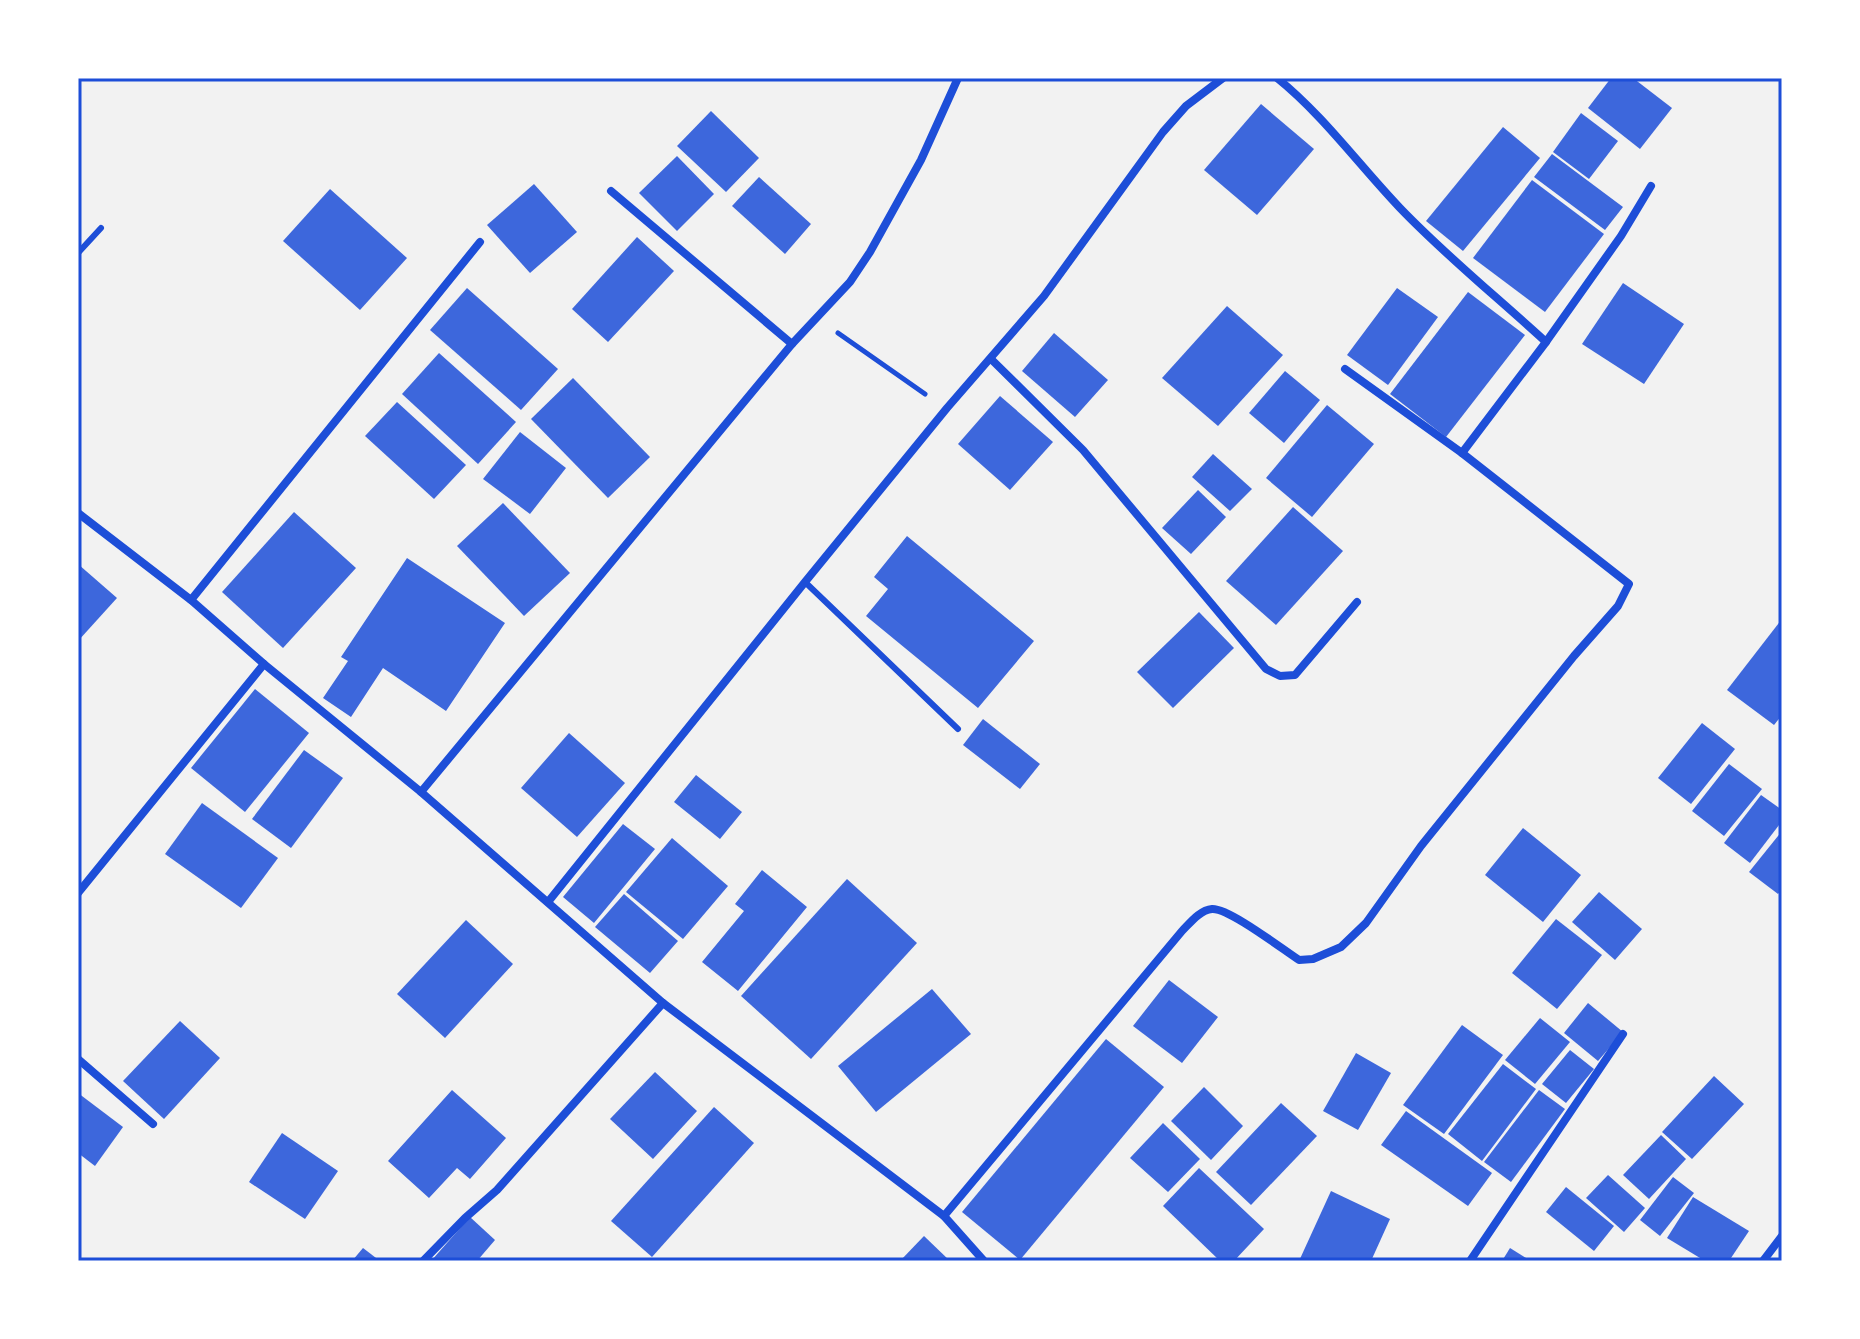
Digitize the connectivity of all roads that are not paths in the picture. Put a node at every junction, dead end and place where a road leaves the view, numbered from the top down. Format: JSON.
{"nodes":[{"id":1,"x":958,"y":78,"type":"edge"},
{"id":2,"x":1223,"y":78,"type":"edge"},
{"id":3,"x":1277,"y":78,"type":"edge"},
{"id":4,"x":1651,"y":186,"type":"dead end"},
{"id":5,"x":611,"y":191,"type":"dead end"},
{"id":6,"x":101,"y":228,"type":"dead end"},
{"id":7,"x":480,"y":242,"type":"dead end"},
{"id":8,"x":78,"y":253,"type":"edge"},
{"id":9,"x":1546,"y":342,"type":"junction"},
{"id":10,"x":792,"y":344,"type":"junction"},
{"id":11,"x":991,"y":359,"type":"junction"},
{"id":12,"x":1345,"y":369,"type":"dead end"},
{"id":13,"x":1462,"y":453,"type":"junction"},
{"id":14,"x":78,"y":513,"type":"edge"},
{"id":15,"x":805,"y":582,"type":"junction"},
{"id":16,"x":191,"y":600,"type":"junction"},
{"id":17,"x":1357,"y":602,"type":"dead end"},
{"id":18,"x":264,"y":664,"type":"junction"},
{"id":19,"x":958,"y":729,"type":"dead end"},
{"id":20,"x":421,"y":792,"type":"junction"},
{"id":21,"x":78,"y":893,"type":"edge"},
{"id":22,"x":548,"y":902,"type":"junction"},
{"id":23,"x":663,"y":1003,"type":"junction"},
{"id":24,"x":1623,"y":1034,"type":"dead end"},
{"id":25,"x":78,"y":1059,"type":"edge"},
{"id":26,"x":153,"y":1124,"type":"dead end"},
{"id":27,"x":944,"y":1216,"type":"junction"},
{"id":28,"x":1782,"y":1236,"type":"edge"},
{"id":29,"x":423,"y":1261,"type":"edge"},
{"id":30,"x":984,"y":1261,"type":"edge"},
{"id":31,"x":1470,"y":1261,"type":"edge"},
{"id":32,"x":1763,"y":1261,"type":"edge"}],
"edges":[{"from":1,"to":10,"type":"street"},
{"from":2,"to":11,"type":"street"},
{"from":3,"to":9,"type":"street"},
{"from":4,"to":9,"type":"street"},
{"from":5,"to":10,"type":"street"},
{"from":6,"to":8,"type":"lane"},
{"from":7,"to":16,"type":"street"},
{"from":9,"to":13,"type":"street"},
{"from":10,"to":20,"type":"street"},
{"from":11,"to":15,"type":"street"},
{"from":11,"to":17,"type":"street"},
{"from":12,"to":13,"type":"street"},
{"from":13,"to":27,"type":"street"},
{"from":14,"to":16,"type":"street"},
{"from":15,"to":19,"type":"lane"},
{"from":15,"to":22,"type":"street"},
{"from":16,"to":18,"type":"street"},
{"from":18,"to":20,"type":"street"},
{"from":18,"to":21,"type":"street"},
{"from":20,"to":22,"type":"street"},
{"from":22,"to":23,"type":"street"},
{"from":23,"to":27,"type":"street"},
{"from":23,"to":29,"type":"street"},
{"from":24,"to":31,"type":"street"},
{"from":25,"to":26,"type":"street"},
{"from":27,"to":30,"type":"street"},
{"from":28,"to":32,"type":"street"}]}
